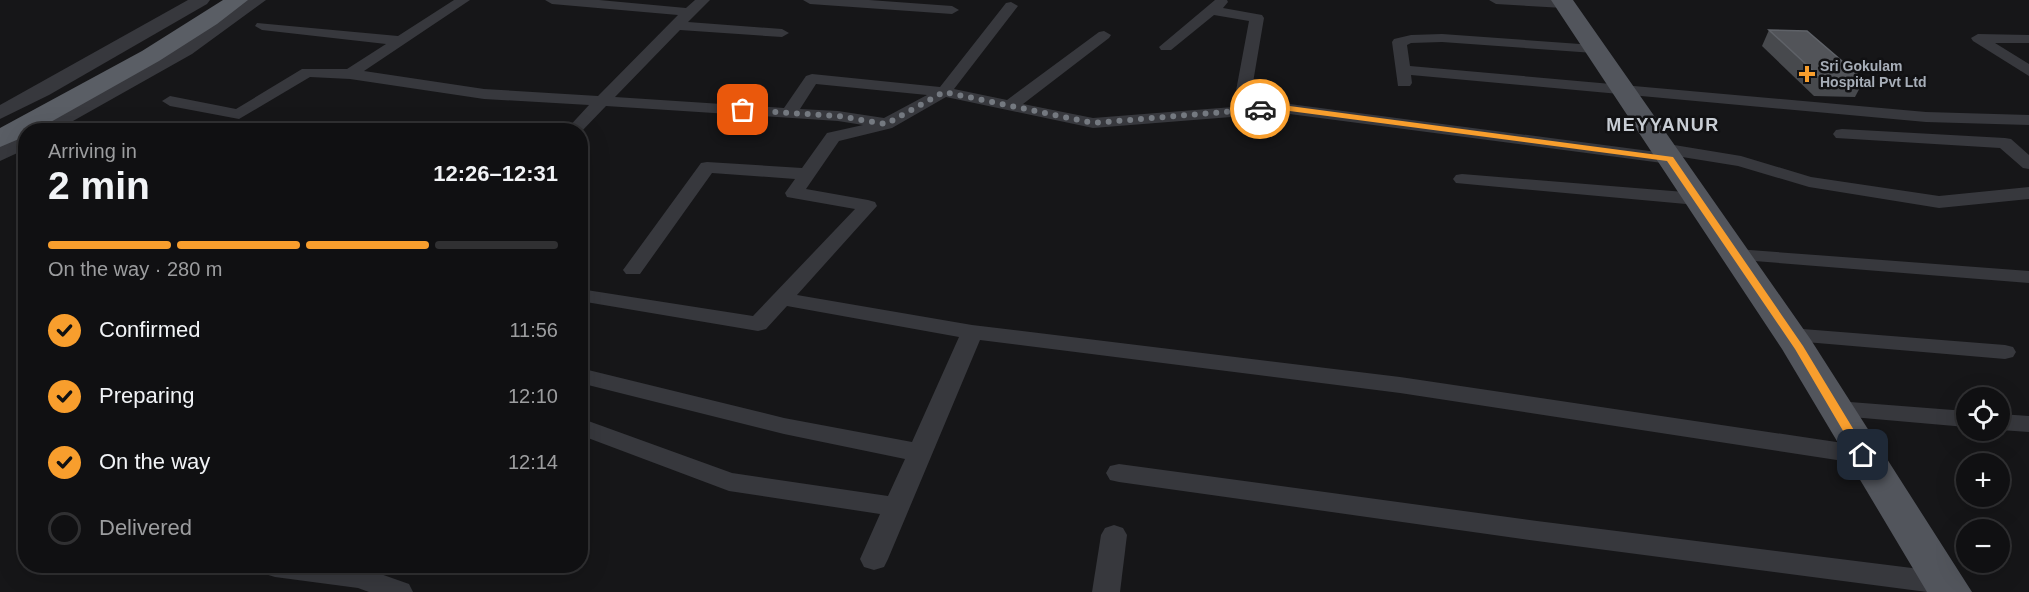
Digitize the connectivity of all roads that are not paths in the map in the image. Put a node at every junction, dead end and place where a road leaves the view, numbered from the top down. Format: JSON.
{"nodes":[{"id":1,"x":201,"y":0,"type":"edge"},
{"id":2,"x":217,"y":0,"type":"edge"},
{"id":3,"x":237,"y":0,"type":"edge"},
{"id":4,"x":257,"y":0,"type":"edge"},
{"id":5,"x":463,"y":0,"type":"edge"},
{"id":6,"x":552,"y":0,"type":"edge"},
{"id":7,"x":704,"y":0,"type":"edge"},
{"id":8,"x":810,"y":0,"type":"edge"},
{"id":9,"x":1224,"y":0,"type":"edge"},
{"id":10,"x":1496,"y":0,"type":"edge"},
{"id":11,"x":1563,"y":2,"type":"edge"},
{"id":12,"x":1011,"y":6,"type":"dead end"},
{"id":13,"x":952,"y":10,"type":"dead end"},
{"id":14,"x":1212,"y":10,"type":"junction"},
{"id":15,"x":689,"y":12,"type":"junction"},
{"id":16,"x":677,"y":25,"type":"junction"},
{"id":17,"x":262,"y":26,"type":"dead end"},
{"id":18,"x":782,"y":33,"type":"dead end"},
{"id":19,"x":1104,"y":35,"type":"dead end"},
{"id":20,"x":2029,"y":39,"type":"edge"},
{"id":21,"x":401,"y":40,"type":"junction"},
{"id":22,"x":1166,"y":47,"type":"dead end"},
{"id":23,"x":1594,"y":49,"type":"junction"},
{"id":24,"x":2029,"y":71,"type":"edge"},
{"id":25,"x":350,"y":74,"type":"junction"},
{"id":26,"x":1621,"y":87,"type":"junction"},
{"id":27,"x":944,"y":92,"type":"junction"},
{"id":28,"x":170,"y":101,"type":"dead end"},
{"id":29,"x":605,"y":101,"type":"junction"},
{"id":30,"x":1010,"y":106,"type":"junction"},
{"id":31,"x":1240,"y":111,"type":"junction"},
{"id":32,"x":0,"y":113,"type":"edge"},
{"id":33,"x":789,"y":113,"type":"junction"},
{"id":34,"x":2029,"y":120,"type":"edge"},
{"id":35,"x":30,"y":123,"type":"edge"},
{"id":36,"x":55,"y":123,"type":"edge"},
{"id":37,"x":581,"y":123,"type":"edge"},
{"id":38,"x":886,"y":124,"type":"junction"},
{"id":39,"x":0,"y":126,"type":"edge"},
{"id":40,"x":18,"y":129,"type":"edge"},
{"id":41,"x":1842,"y":134,"type":"dead end"},
{"id":42,"x":0,"y":139,"type":"edge"},
{"id":43,"x":2005,"y":143,"type":"junction"},
{"id":44,"x":18,"y":144,"type":"edge"},
{"id":45,"x":2029,"y":144,"type":"edge"},
{"id":46,"x":1666,"y":153,"type":"junction"},
{"id":47,"x":0,"y":154,"type":"edge"},
{"id":48,"x":2029,"y":164,"type":"edge"},
{"id":49,"x":807,"y":174,"type":"junction"},
{"id":50,"x":1462,"y":179,"type":"dead end"},
{"id":51,"x":2029,"y":193,"type":"edge"},
{"id":52,"x":1697,"y":199,"type":"junction"},
{"id":53,"x":1736,"y":255,"type":"junction"},
{"id":54,"x":633,"y":270,"type":"dead end"},
{"id":55,"x":2029,"y":277,"type":"edge"},
{"id":56,"x":588,"y":296,"type":"edge"},
{"id":57,"x":783,"y":299,"type":"junction"},
{"id":58,"x":972,"y":332,"type":"junction"},
{"id":59,"x":1790,"y":335,"type":"junction"},
{"id":60,"x":2005,"y":352,"type":"dead end"},
{"id":61,"x":588,"y":377,"type":"edge"},
{"id":62,"x":1837,"y":409,"type":"junction"},
{"id":63,"x":1956,"y":418,"type":"edge"},
{"id":64,"x":2010,"y":423,"type":"edge"},
{"id":65,"x":2029,"y":424,"type":"edge"},
{"id":66,"x":588,"y":429,"type":"edge"},
{"id":67,"x":921,"y":453,"type":"junction"},
{"id":68,"x":1863,"y":455,"type":"junction"},
{"id":69,"x":1119,"y":473,"type":"dead end"},
{"id":70,"x":897,"y":507,"type":"junction"},
{"id":71,"x":1114,"y":535,"type":"dead end"},
{"id":72,"x":874,"y":559,"type":"dead end"},
{"id":73,"x":326,"y":573,"type":"edge"},
{"id":74,"x":1947,"y":587,"type":"edge"},
{"id":75,"x":399,"y":592,"type":"edge"},
{"id":76,"x":1106,"y":592,"type":"edge"}],
"edges":[{"from":1,"to":32,"type":"street"},
{"from":2,"to":39,"type":"highway"},
{"from":3,"to":35,"type":"highway"},
{"from":4,"to":36,"type":"street"},
{"from":5,"to":21,"type":"street"},
{"from":6,"to":15,"type":"street"},
{"from":7,"to":15,"type":"street"},
{"from":8,"to":13,"type":"street"},
{"from":9,"to":14,"type":"street"},
{"from":10,"to":11,"type":"street"},
{"from":11,"to":23,"type":"main road"},
{"from":12,"to":27,"type":"street"},
{"from":14,"to":22,"type":"street"},
{"from":14,"to":31,"type":"street"},
{"from":15,"to":16,"type":"street"},
{"from":16,"to":18,"type":"street"},
{"from":16,"to":29,"type":"street"},
{"from":17,"to":21,"type":"street"},
{"from":19,"to":30,"type":"street"},
{"from":20,"to":24,"type":"street"},
{"from":21,"to":25,"type":"street"},
{"from":23,"to":26,"type":"main road"},
{"from":23,"to":26,"type":"street"},
{"from":25,"to":28,"type":"street"},
{"from":25,"to":29,"type":"street"},
{"from":26,"to":34,"type":"street"},
{"from":26,"to":46,"type":"main road"},
{"from":27,"to":30,"type":"street"},
{"from":27,"to":33,"type":"street"},
{"from":27,"to":38,"type":"street"},
{"from":29,"to":33,"type":"street"},
{"from":29,"to":37,"type":"street"},
{"from":30,"to":31,"type":"street"},
{"from":31,"to":46,"type":"street"},
{"from":33,"to":38,"type":"street"},
{"from":38,"to":49,"type":"street"},
{"from":40,"to":42,"type":"highway"},
{"from":41,"to":43,"type":"street"},
{"from":43,"to":45,"type":"street"},
{"from":43,"to":48,"type":"street"},
{"from":44,"to":47,"type":"street"},
{"from":46,"to":51,"type":"street"},
{"from":46,"to":52,"type":"main road"},
{"from":49,"to":54,"type":"street"},
{"from":49,"to":57,"type":"street"},
{"from":50,"to":52,"type":"street"},
{"from":52,"to":53,"type":"main road"},
{"from":53,"to":55,"type":"street"},
{"from":53,"to":59,"type":"main road"},
{"from":56,"to":57,"type":"street"},
{"from":57,"to":58,"type":"street"},
{"from":58,"to":67,"type":"street"},
{"from":58,"to":68,"type":"street"},
{"from":59,"to":60,"type":"street"},
{"from":59,"to":62,"type":"main road"},
{"from":61,"to":67,"type":"street"},
{"from":62,"to":63,"type":"street"},
{"from":62,"to":68,"type":"main road"},
{"from":64,"to":65,"type":"street"},
{"from":66,"to":70,"type":"street"},
{"from":67,"to":70,"type":"street"},
{"from":68,"to":74,"type":"main road"},
{"from":69,"to":74,"type":"street"},
{"from":70,"to":72,"type":"street"},
{"from":71,"to":76,"type":"street"},
{"from":73,"to":75,"type":"street"}]}
